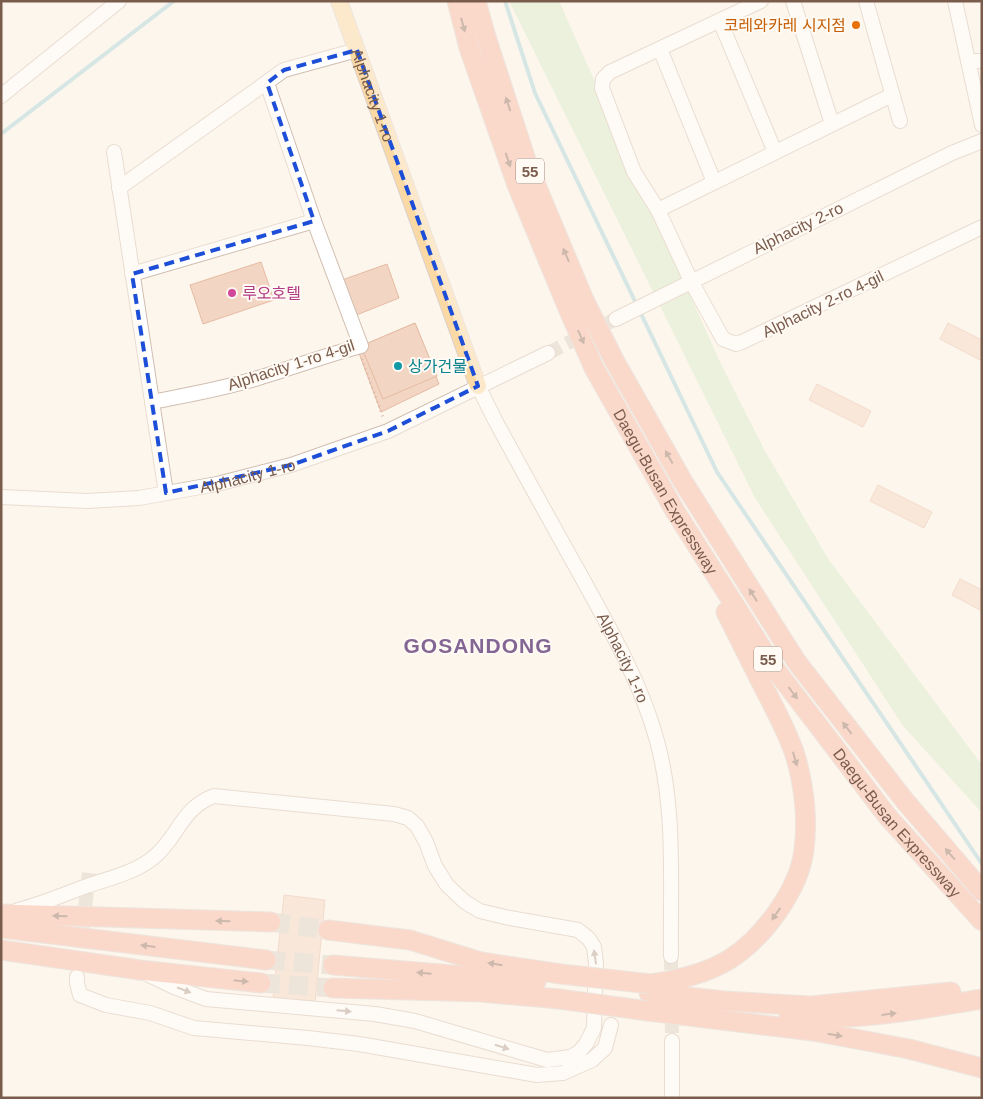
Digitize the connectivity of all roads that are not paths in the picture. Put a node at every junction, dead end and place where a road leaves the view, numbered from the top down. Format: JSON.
{"nodes":[{"id":1,"x":339,"y":1,"type":"edge"},
{"id":2,"x":457,"y":1,"type":"edge"},
{"id":3,"x":476,"y":1,"type":"edge"},
{"id":4,"x":761,"y":1,"type":"edge"},
{"id":5,"x":792,"y":1,"type":"edge"},
{"id":6,"x":866,"y":1,"type":"edge"},
{"id":7,"x":955,"y":1,"type":"edge"},
{"id":8,"x":113,"y":3,"type":"edge"},
{"id":9,"x":720,"y":20,"type":"junction"},
{"id":10,"x":660,"y":49,"type":"junction"},
{"id":11,"x":357,"y":50,"type":"junction"},
{"id":12,"x":975,"y":61,"type":"edge"},
{"id":13,"x":267,"y":83,"type":"junction"},
{"id":14,"x":892,"y":95,"type":"junction"},
{"id":15,"x":1,"y":96,"type":"edge"},
{"id":16,"x":900,"y":121,"type":"dead end"},
{"id":17,"x":832,"y":124,"type":"junction"},
{"id":18,"x":982,"y":125,"type":"edge"},
{"id":19,"x":982,"y":141,"type":"edge"},
{"id":20,"x":114,"y":152,"type":"dead end"},
{"id":21,"x":775,"y":152,"type":"junction"},
{"id":22,"x":714,"y":182,"type":"junction"},
{"id":23,"x":119,"y":188,"type":"junction"},
{"id":24,"x":658,"y":210,"type":"junction"},
{"id":25,"x":314,"y":221,"type":"junction"},
{"id":26,"x":982,"y":227,"type":"edge"},
{"id":27,"x":132,"y":274,"type":"junction"},
{"id":28,"x":691,"y":281,"type":"junction"},
{"id":29,"x":616,"y":319,"type":"tunnel mouth"},
{"id":30,"x":548,"y":353,"type":"tunnel mouth"},
{"id":31,"x":478,"y":386,"type":"junction"},
{"id":32,"x":152,"y":402,"type":"junction"},
{"id":33,"x":166,"y":493,"type":"junction"},
{"id":34,"x":1,"y":497,"type":"edge"},
{"id":35,"x":675,"y":511,"type":"junction"},
{"id":36,"x":982,"y":890,"type":"edge"},
{"id":37,"x":2,"y":919,"type":"edge"},
{"id":38,"x":982,"y":921,"type":"edge"},
{"id":39,"x":272,"y":922,"type":"tunnel mouth"},
{"id":40,"x":328,"y":930,"type":"tunnel mouth"},
{"id":41,"x":1,"y":950,"type":"edge"},
{"id":42,"x":671,"y":956,"type":"tunnel mouth"},
{"id":43,"x":266,"y":960,"type":"tunnel mouth"},
{"id":44,"x":333,"y":965,"type":"tunnel mouth"},
{"id":45,"x":140,"y":970,"type":"junction"},
{"id":46,"x":77,"y":977,"type":"tunnel mouth"},
{"id":47,"x":262,"y":983,"type":"tunnel mouth"},
{"id":48,"x":560,"y":986,"type":"junction"},
{"id":49,"x":982,"y":986,"type":"edge"},
{"id":50,"x":332,"y":988,"type":"tunnel mouth"},
{"id":51,"x":649,"y":998,"type":"junction"},
{"id":52,"x":982,"y":999,"type":"edge"},
{"id":53,"x":611,"y":1025,"type":"dead end"},
{"id":54,"x":672,"y":1041,"type":"tunnel mouth"},
{"id":55,"x":982,"y":1068,"type":"edge"},
{"id":56,"x":672,"y":1098,"type":"edge"}],
"edges":[{"from":1,"to":11,"type":"main road","name":"Alphacity 1-ro"},
{"from":2,"to":35,"type":"highway","name":"Daegu-Busan Expressway","number":"55","one_way":true},
{"from":36,"to":3,"type":"highway","name":"Daegu-Busan Expressway","number":"55","one_way":true},
{"from":4,"to":9,"type":"street"},
{"from":5,"to":17,"type":"street"},
{"from":6,"to":14,"type":"street"},
{"from":7,"to":12,"type":"street"},
{"from":8,"to":15,"type":"street"},
{"from":9,"to":10,"type":"street"},
{"from":9,"to":21,"type":"street"},
{"from":10,"to":22,"type":"street"},
{"from":10,"to":24,"type":"street","name":"Alphacity 2-ro 4-gil"},
{"from":11,"to":13,"type":"street"},
{"from":11,"to":31,"type":"main road","name":"Alphacity 1-ro"},
{"from":12,"to":18,"type":"street"},
{"from":13,"to":23,"type":"street"},
{"from":13,"to":25,"type":"street","name":"Alphacity 1-ro 4-gil"},
{"from":14,"to":16,"type":"street"},
{"from":14,"to":17,"type":"street"},
{"from":17,"to":21,"type":"street"},
{"from":19,"to":28,"type":"street","name":"Alphacity 2-ro"},
{"from":20,"to":23,"type":"street"},
{"from":21,"to":22,"type":"street"},
{"from":22,"to":24,"type":"street"},
{"from":23,"to":27,"type":"street"},
{"from":24,"to":28,"type":"street","name":"Alphacity 2-ro 4-gil"},
{"from":25,"to":27,"type":"street"},
{"from":25,"to":32,"type":"street","name":"Alphacity 1-ro 4-gil"},
{"from":26,"to":28,"type":"street","name":"Alphacity 2-ro 4-gil"},
{"from":27,"to":32,"type":"street"},
{"from":28,"to":29,"type":"street","name":"Alphacity 2-ro"},
{"from":30,"to":31,"type":"street"},
{"from":31,"to":33,"type":"street","name":"Alphacity 1-ro"},
{"from":31,"to":42,"type":"street","name":"Alphacity 1-ro"},
{"from":32,"to":33,"type":"street"},
{"from":33,"to":34,"type":"street","name":"Alphacity 1-ro"},
{"from":35,"to":38,"type":"highway","name":"Daegu-Busan Expressway","number":"55","one_way":true},
{"from":35,"to":51,"type":"highway","one_way":true},
{"from":39,"to":37,"type":"highway","one_way":true},
{"from":43,"to":37,"type":"highway","one_way":true},
{"from":45,"to":37,"type":"street","one_way":true},
{"from":48,"to":40,"type":"highway","one_way":true},
{"from":41,"to":45,"type":"highway"},
{"from":48,"to":44,"type":"highway","one_way":true},
{"from":45,"to":47,"type":"highway","one_way":true},
{"from":46,"to":53,"type":"street"},
{"from":48,"to":50,"type":"highway"},
{"from":48,"to":51,"type":"highway","bridge":true},
{"from":48,"to":51,"type":"highway","bridge":true},
{"from":49,"to":51,"type":"highway"},
{"from":51,"to":52,"type":"highway","one_way":true},
{"from":51,"to":55,"type":"highway","one_way":true},
{"from":54,"to":56,"type":"street"}]}
